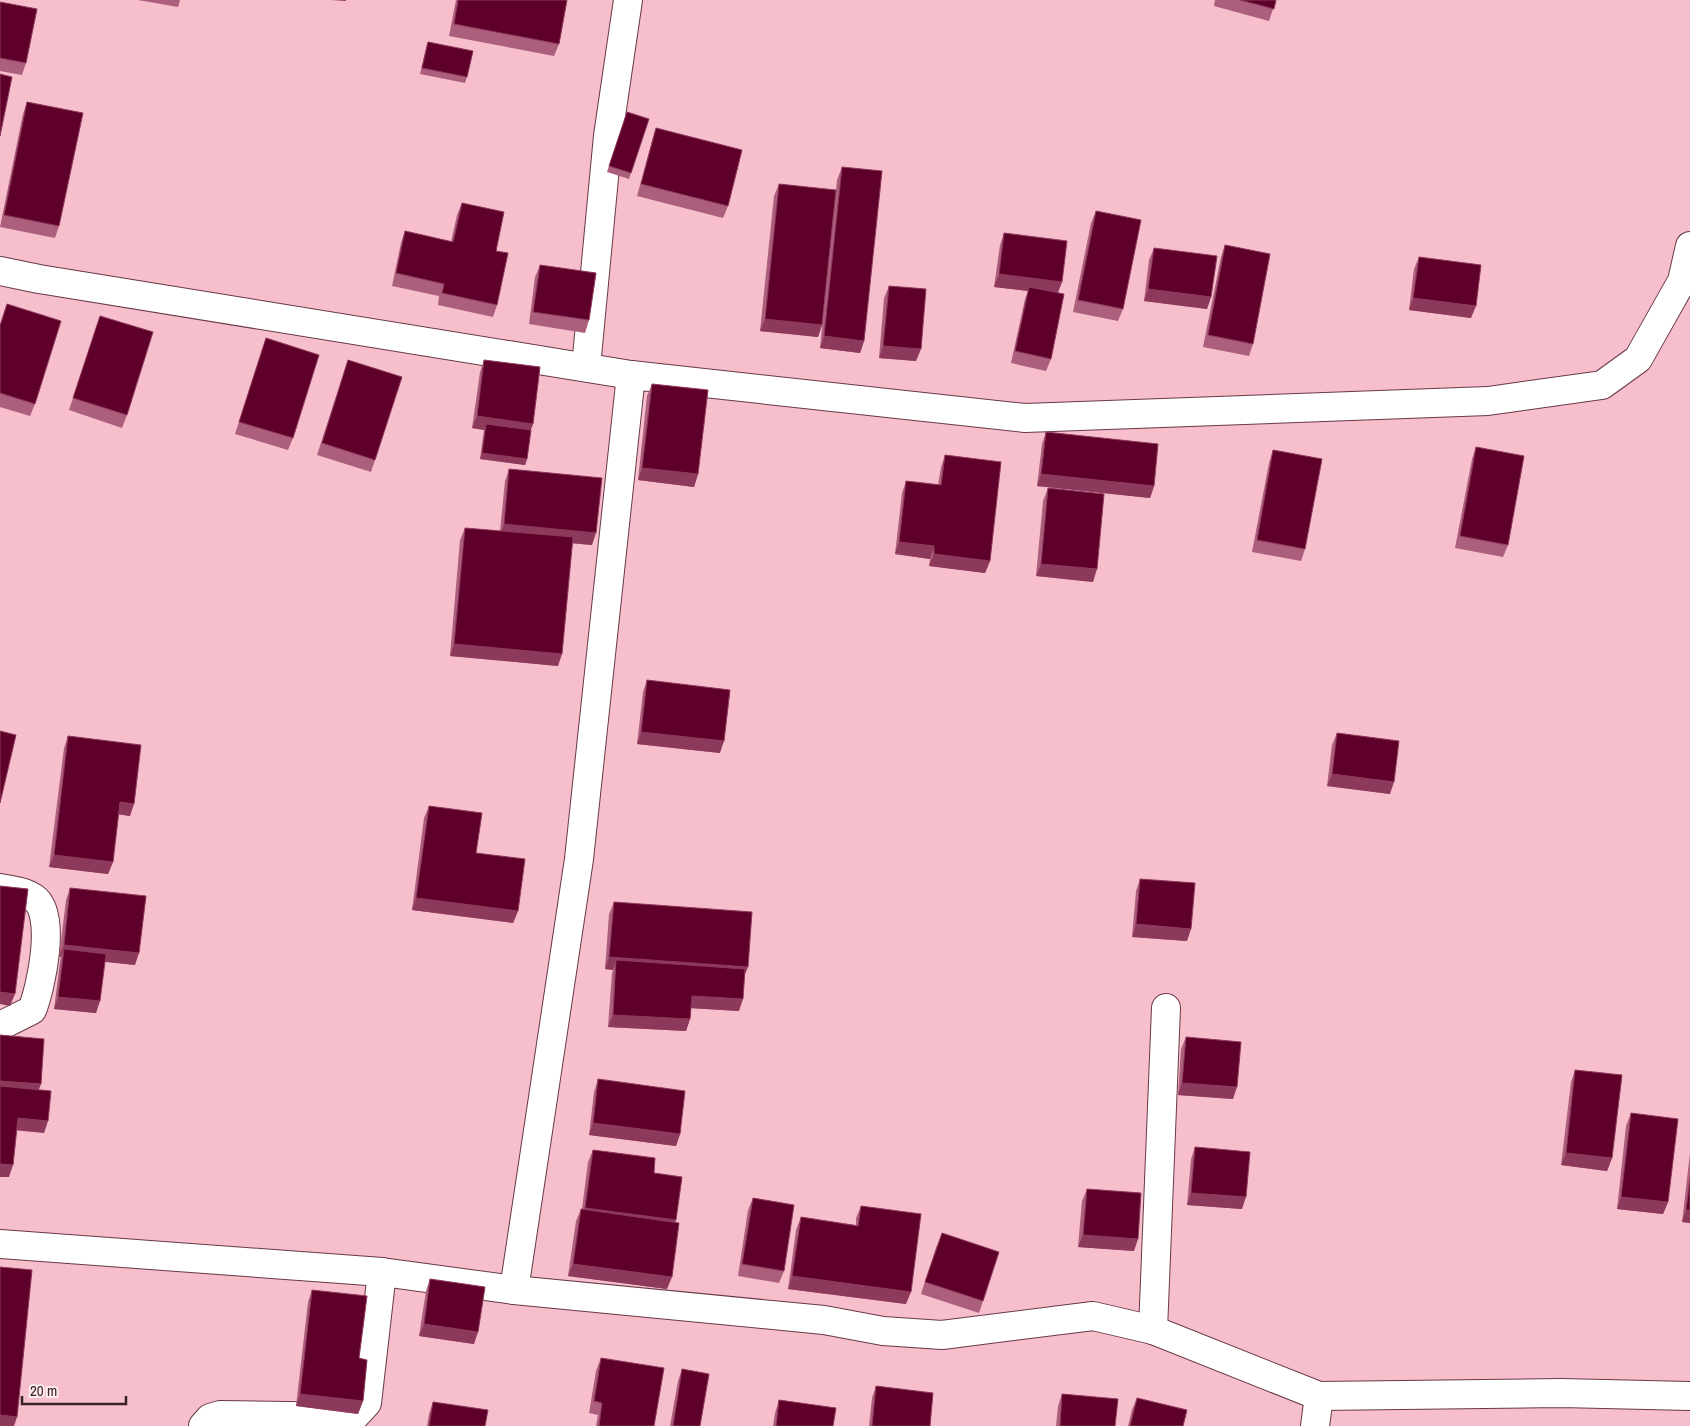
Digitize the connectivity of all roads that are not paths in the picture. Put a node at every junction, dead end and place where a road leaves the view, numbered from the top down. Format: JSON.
{"nodes":[{"id":1,"x":628,"y":0,"type":"edge"},
{"id":2,"x":1690,"y":246,"type":"edge"},
{"id":3,"x":0,"y":271,"type":"edge"},
{"id":4,"x":586,"y":367,"type":"junction"},
{"id":5,"x":631,"y":375,"type":"junction"},
{"id":6,"x":0,"y":888,"type":"edge"},
{"id":7,"x":1166,"y":1008,"type":"dead end"},
{"id":8,"x":0,"y":1026,"type":"edge"},
{"id":9,"x":0,"y":1244,"type":"edge"},
{"id":10,"x":382,"y":1272,"type":"junction"},
{"id":11,"x":514,"y":1290,"type":"junction"},
{"id":12,"x":1154,"y":1330,"type":"junction"},
{"id":13,"x":1319,"y":1396,"type":"junction"},
{"id":14,"x":1690,"y":1396,"type":"edge"},
{"id":15,"x":203,"y":1426,"type":"edge"},
{"id":16,"x":1315,"y":1426,"type":"edge"}],
"edges":[{"from":1,"to":4,"type":"street"},
{"from":2,"to":5,"type":"street"},
{"from":3,"to":4,"type":"street"},
{"from":4,"to":5,"type":"street"},
{"from":5,"to":11,"type":"street"},
{"from":6,"to":8,"type":"street"},
{"from":7,"to":12,"type":"street"},
{"from":9,"to":10,"type":"street"},
{"from":10,"to":11,"type":"street"},
{"from":10,"to":15,"type":"street"},
{"from":11,"to":12,"type":"street"},
{"from":12,"to":13,"type":"street"},
{"from":13,"to":14,"type":"street"},
{"from":13,"to":16,"type":"street"}]}
